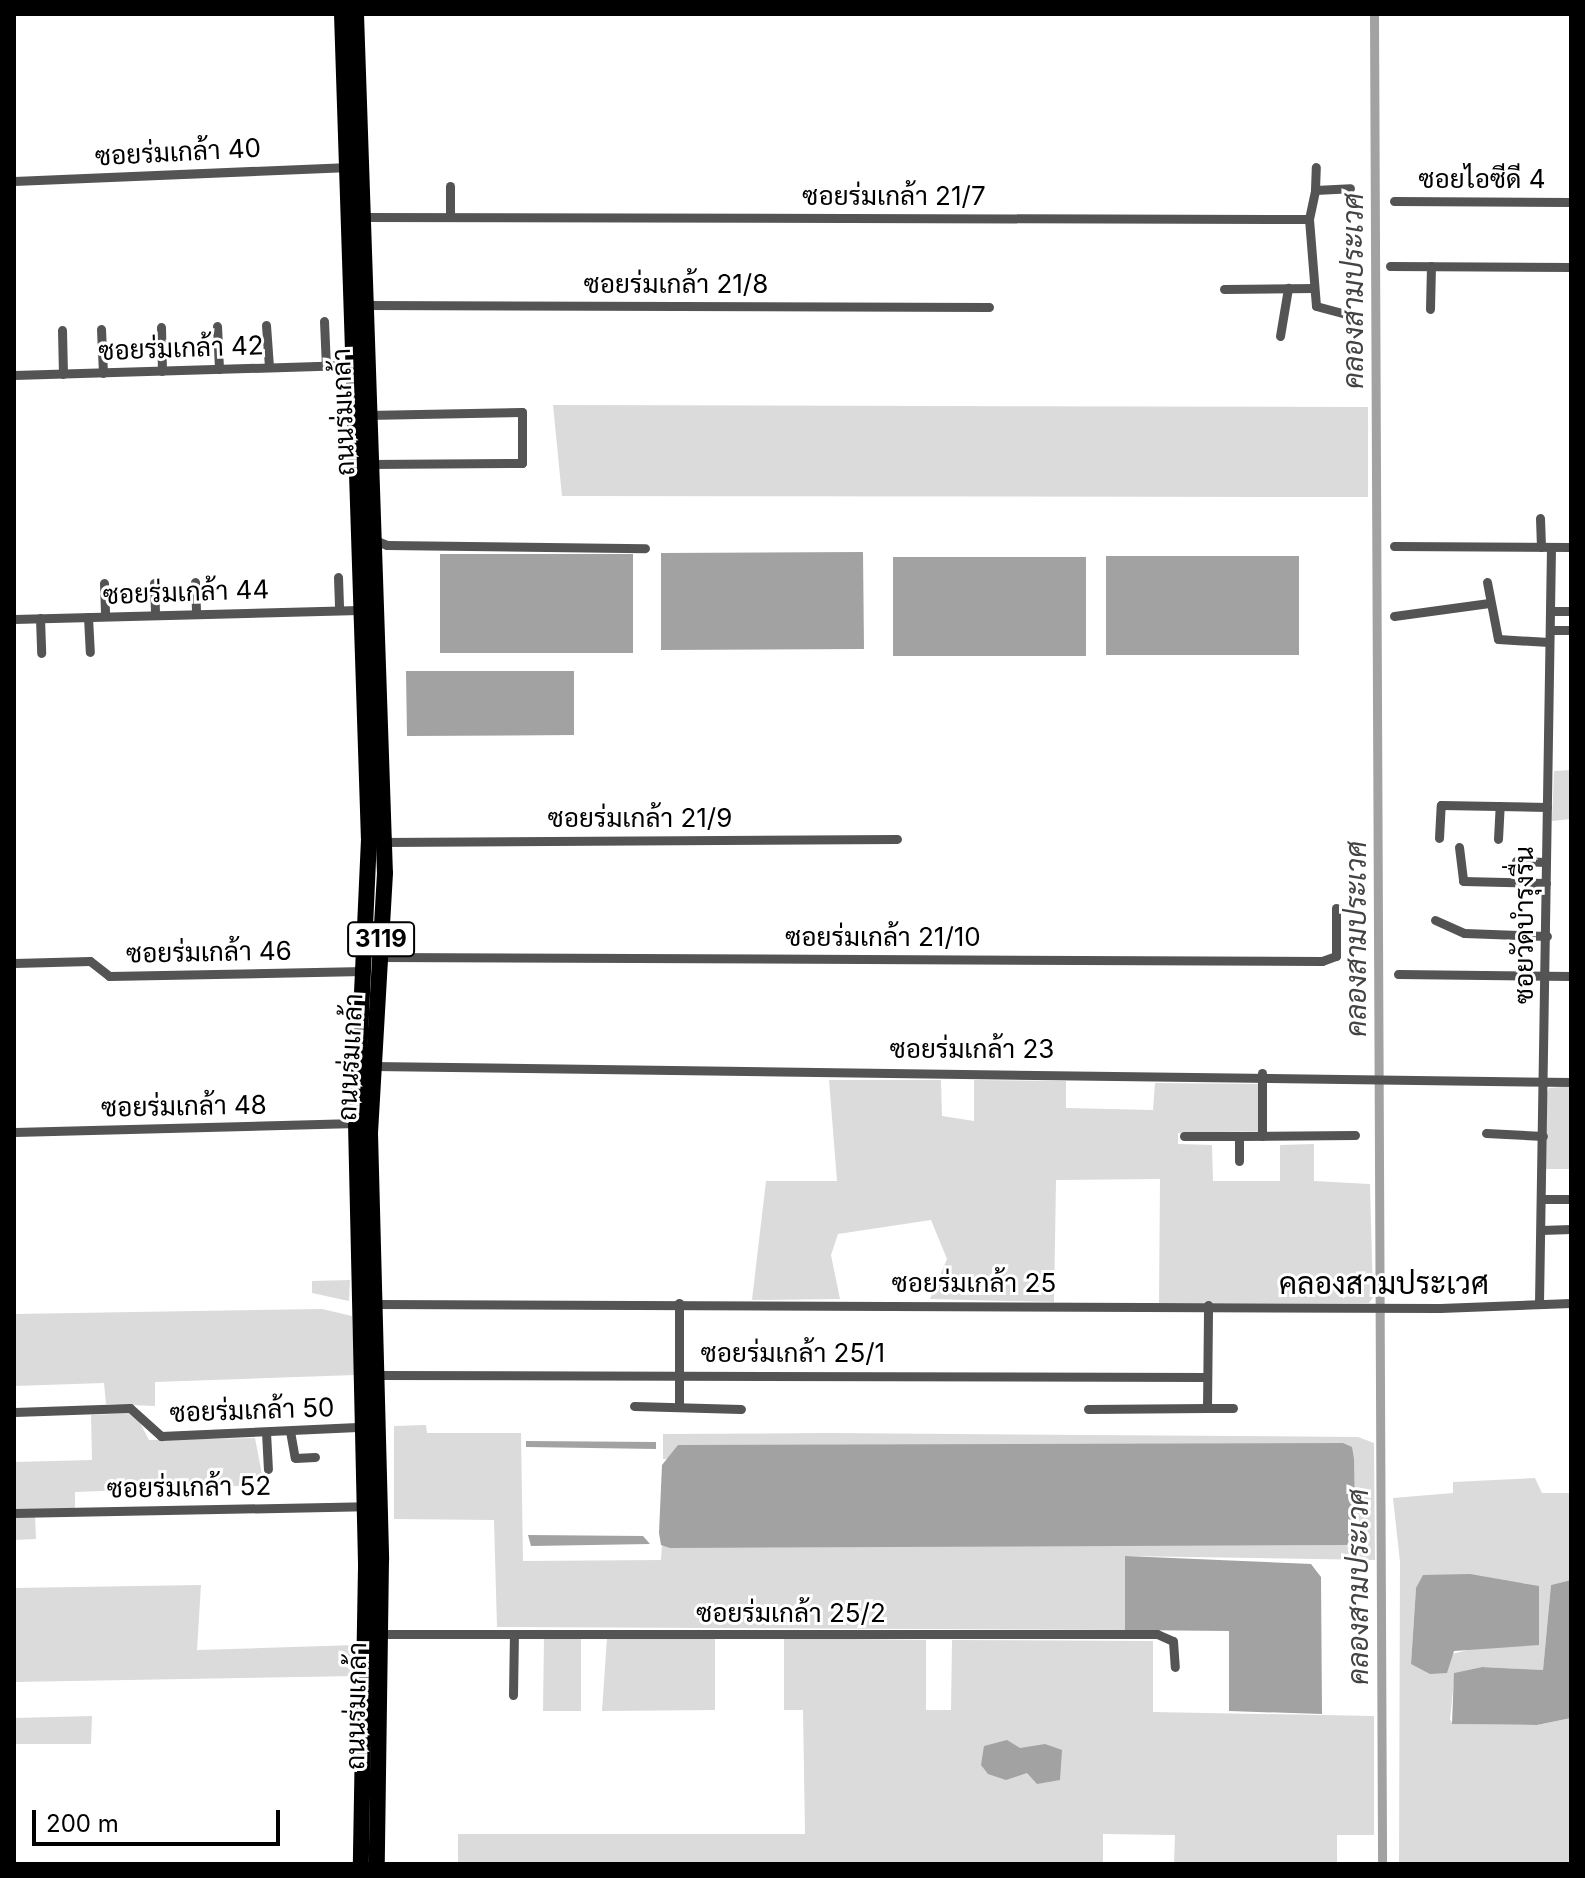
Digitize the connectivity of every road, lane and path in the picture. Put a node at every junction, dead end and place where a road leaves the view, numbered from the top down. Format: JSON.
{"nodes":[{"id":1,"x":342,"y":14,"type":"edge"},
{"id":2,"x":356,"y":14,"type":"edge"},
{"id":3,"x":344,"y":167,"type":"junction"},
{"id":4,"x":1316,"y":167,"type":"dead end"},
{"id":5,"x":14,"y":181,"type":"edge"},
{"id":6,"x":450,"y":186,"type":"dead end"},
{"id":7,"x":1350,"y":188,"type":"dead end"},
{"id":8,"x":1315,"y":190,"type":"junction"},
{"id":9,"x":1394,"y":201,"type":"dead end"},
{"id":10,"x":1571,"y":202,"type":"edge"},
{"id":11,"x":360,"y":217,"type":"junction"},
{"id":12,"x":450,"y":217,"type":"junction"},
{"id":13,"x":1309,"y":219,"type":"junction"},
{"id":14,"x":1390,"y":266,"type":"dead end"},
{"id":15,"x":1431,"y":266,"type":"junction"},
{"id":16,"x":1571,"y":267,"type":"edge"},
{"id":17,"x":1288,"y":288,"type":"junction"},
{"id":18,"x":1314,"y":288,"type":"junction"},
{"id":19,"x":1224,"y":289,"type":"dead end"},
{"id":20,"x":363,"y":305,"type":"junction"},
{"id":21,"x":989,"y":307,"type":"dead end"},
{"id":22,"x":1430,"y":309,"type":"dead end"},
{"id":23,"x":1346,"y":314,"type":"dead end"},
{"id":24,"x":324,"y":321,"type":"dead end"},
{"id":25,"x":266,"y":325,"type":"dead end"},
{"id":26,"x":217,"y":326,"type":"dead end"},
{"id":27,"x":161,"y":327,"type":"dead end"},
{"id":28,"x":101,"y":329,"type":"dead end"},
{"id":29,"x":62,"y":330,"type":"dead end"},
{"id":30,"x":1280,"y":336,"type":"dead end"},
{"id":31,"x":349,"y":365,"type":"junction"},
{"id":32,"x":326,"y":366,"type":"junction"},
{"id":33,"x":269,"y":367,"type":"junction"},
{"id":34,"x":219,"y":369,"type":"junction"},
{"id":35,"x":162,"y":371,"type":"junction"},
{"id":36,"x":103,"y":373,"type":"junction"},
{"id":37,"x":63,"y":374,"type":"junction"},
{"id":38,"x":14,"y":375,"type":"edge"},
{"id":39,"x":367,"y":415,"type":"junction"},
{"id":40,"x":369,"y":464,"type":"junction"},
{"id":41,"x":1540,"y":518,"type":"dead end"},
{"id":42,"x":372,"y":539,"type":"junction"},
{"id":43,"x":1394,"y":546,"type":"dead end"},
{"id":44,"x":1546,"y":547,"type":"junction"},
{"id":45,"x":1571,"y":547,"type":"edge"},
{"id":46,"x":645,"y":548,"type":"dead end"},
{"id":47,"x":338,"y":577,"type":"dead end"},
{"id":48,"x":195,"y":582,"type":"dead end"},
{"id":49,"x":1487,"y":582,"type":"dead end"},
{"id":50,"x":104,"y":583,"type":"dead end"},
{"id":51,"x":154,"y":583,"type":"dead end"},
{"id":52,"x":1489,"y":603,"type":"junction"},
{"id":53,"x":339,"y":610,"type":"junction"},
{"id":54,"x":359,"y":610,"type":"junction"},
{"id":55,"x":1550,"y":611,"type":"junction"},
{"id":56,"x":1571,"y":611,"type":"edge"},
{"id":57,"x":196,"y":614,"type":"junction"},
{"id":58,"x":155,"y":615,"type":"junction"},
{"id":59,"x":105,"y":616,"type":"junction"},
{"id":60,"x":1394,"y":616,"type":"dead end"},
{"id":61,"x":88,"y":617,"type":"junction"},
{"id":62,"x":40,"y":618,"type":"junction"},
{"id":63,"x":14,"y":619,"type":"edge"},
{"id":64,"x":1550,"y":630,"type":"junction"},
{"id":65,"x":1571,"y":630,"type":"edge"},
{"id":66,"x":1549,"y":642,"type":"junction"},
{"id":67,"x":90,"y":652,"type":"dead end"},
{"id":68,"x":41,"y":653,"type":"dead end"},
{"id":69,"x":1500,"y":806,"type":"junction"},
{"id":70,"x":1547,"y":807,"type":"junction"},
{"id":71,"x":1439,"y":838,"type":"dead end"},
{"id":72,"x":897,"y":839,"type":"dead end"},
{"id":73,"x":1498,"y":839,"type":"dead end"},
{"id":74,"x":384,"y":842,"type":"junction"},
{"id":75,"x":1459,"y":847,"type":"dead end"},
{"id":76,"x":1516,"y":861,"type":"dead end"},
{"id":77,"x":1546,"y":862,"type":"junction"},
{"id":78,"x":1546,"y":883,"type":"junction"},
{"id":79,"x":1336,"y":908,"type":"dead end"},
{"id":80,"x":1435,"y":920,"type":"dead end"},
{"id":81,"x":1547,"y":936,"type":"junction"},
{"id":82,"x":380,"y":957,"type":"junction"},
{"id":83,"x":14,"y":963,"type":"edge"},
{"id":84,"x":364,"y":971,"type":"junction"},
{"id":85,"x":1398,"y":974,"type":"dead end"},
{"id":86,"x":1547,"y":976,"type":"junction"},
{"id":87,"x":1571,"y":976,"type":"edge"},
{"id":88,"x":373,"y":1066,"type":"junction"},
{"id":89,"x":1262,"y":1073,"type":"junction"},
{"id":90,"x":1544,"y":1082,"type":"junction"},
{"id":91,"x":1571,"y":1082,"type":"edge"},
{"id":92,"x":356,"y":1123,"type":"junction"},
{"id":93,"x":14,"y":1132,"type":"edge"},
{"id":94,"x":1486,"y":1133,"type":"dead end"},
{"id":95,"x":1355,"y":1135,"type":"dead end"},
{"id":96,"x":1184,"y":1136,"type":"dead end"},
{"id":97,"x":1239,"y":1136,"type":"junction"},
{"id":98,"x":1262,"y":1136,"type":"junction"},
{"id":99,"x":1543,"y":1136,"type":"junction"},
{"id":100,"x":1239,"y":1161,"type":"dead end"},
{"id":101,"x":1542,"y":1199,"type":"junction"},
{"id":102,"x":1571,"y":1199,"type":"edge"},
{"id":103,"x":1571,"y":1229,"type":"edge"},
{"id":104,"x":1541,"y":1230,"type":"junction"},
{"id":105,"x":679,"y":1303,"type":"junction"},
{"id":106,"x":1539,"y":1303,"type":"junction"},
{"id":107,"x":1571,"y":1303,"type":"edge"},
{"id":108,"x":376,"y":1304,"type":"junction"},
{"id":109,"x":1208,"y":1305,"type":"junction"},
{"id":110,"x":378,"y":1375,"type":"junction"},
{"id":111,"x":678,"y":1375,"type":"junction"},
{"id":112,"x":1207,"y":1377,"type":"junction"},
{"id":113,"x":634,"y":1406,"type":"dead end"},
{"id":114,"x":679,"y":1406,"type":"junction"},
{"id":115,"x":1207,"y":1408,"type":"junction"},
{"id":116,"x":1233,"y":1408,"type":"dead end"},
{"id":117,"x":741,"y":1409,"type":"dead end"},
{"id":118,"x":1088,"y":1409,"type":"dead end"},
{"id":119,"x":14,"y":1412,"type":"edge"},
{"id":120,"x":363,"y":1427,"type":"junction"},
{"id":121,"x":290,"y":1431,"type":"junction"},
{"id":122,"x":266,"y":1432,"type":"junction"},
{"id":123,"x":315,"y":1457,"type":"dead end"},
{"id":124,"x":268,"y":1469,"type":"dead end"},
{"id":125,"x":365,"y":1506,"type":"junction"},
{"id":126,"x":14,"y":1513,"type":"edge"},
{"id":127,"x":381,"y":1634,"type":"junction"},
{"id":128,"x":514,"y":1634,"type":"junction"},
{"id":129,"x":1175,"y":1667,"type":"dead end"},
{"id":130,"x":513,"y":1695,"type":"dead end"},
{"id":131,"x":361,"y":1864,"type":"edge"},
{"id":132,"x":377,"y":1864,"type":"edge"}],
"edges":[{"from":1,"to":3,"type":"main road","name":"ถนนร่มเกล้า","number":"3119"},
{"from":2,"to":11,"type":"main road","name":"ถนนร่มเกล้า","number":"3119"},
{"from":3,"to":5,"type":"street","name":"ซอยร่มเกล้า 40"},
{"from":3,"to":31,"type":"main road","name":"ถนนร่มเกล้า","number":"3119"},
{"from":4,"to":8,"type":"street"},
{"from":6,"to":12,"type":"street"},
{"from":7,"to":8,"type":"street"},
{"from":8,"to":13,"type":"street"},
{"from":9,"to":10,"type":"street","name":"ซอยไอซีดี 4"},
{"from":11,"to":12,"type":"street","name":"ซอยร่มเกล้า 21/7"},
{"from":11,"to":20,"type":"main road","name":"ถนนร่มเกล้า","number":"3119"},
{"from":12,"to":13,"type":"street","name":"ซอยร่มเกล้า 21/7"},
{"from":13,"to":18,"type":"street"},
{"from":14,"to":15,"type":"street"},
{"from":15,"to":16,"type":"street"},
{"from":15,"to":22,"type":"street"},
{"from":17,"to":18,"type":"street"},
{"from":17,"to":19,"type":"street"},
{"from":17,"to":30,"type":"street"},
{"from":18,"to":23,"type":"street"},
{"from":20,"to":21,"type":"street","name":"ซอยร่มเกล้า 21/8"},
{"from":20,"to":39,"type":"main road","name":"ถนนร่มเกล้า","number":"3119"},
{"from":24,"to":32,"type":"street"},
{"from":25,"to":33,"type":"street"},
{"from":26,"to":34,"type":"street"},
{"from":27,"to":35,"type":"street"},
{"from":28,"to":36,"type":"street"},
{"from":29,"to":37,"type":"street"},
{"from":31,"to":32,"type":"street","name":"ซอยร่มเกล้า 42"},
{"from":31,"to":54,"type":"main road","name":"ถนนร่มเกล้า","number":"3119"},
{"from":32,"to":33,"type":"street","name":"ซอยร่มเกล้า 42"},
{"from":33,"to":34,"type":"street","name":"ซอยร่มเกล้า 42"},
{"from":34,"to":35,"type":"street","name":"ซอยร่มเกล้า 42"},
{"from":35,"to":36,"type":"street","name":"ซอยร่มเกล้า 42"},
{"from":36,"to":37,"type":"street","name":"ซอยร่มเกล้า 42"},
{"from":37,"to":38,"type":"street","name":"ซอยร่มเกล้า 42"},
{"from":39,"to":40,"type":"main road","name":"ถนนร่มเกล้า","number":"3119"},
{"from":39,"to":40,"type":"street"},
{"from":40,"to":42,"type":"main road","name":"ถนนร่มเกล้า","number":"3119"},
{"from":41,"to":44,"type":"street","name":"ซอยวัดบำรุงรื่น"},
{"from":42,"to":46,"type":"street"},
{"from":42,"to":74,"type":"main road","name":"ถนนร่มเกล้า","number":"3119"},
{"from":43,"to":44,"type":"street"},
{"from":44,"to":45,"type":"street"},
{"from":44,"to":55,"type":"street","name":"ซอยวัดบำรุงรื่น"},
{"from":47,"to":53,"type":"street"},
{"from":48,"to":57,"type":"street"},
{"from":49,"to":52,"type":"street"},
{"from":50,"to":59,"type":"street"},
{"from":51,"to":58,"type":"street"},
{"from":52,"to":60,"type":"street"},
{"from":52,"to":66,"type":"street"},
{"from":53,"to":54,"type":"street","name":"ซอยร่มเกล้า 44"},
{"from":53,"to":57,"type":"street","name":"ซอยร่มเกล้า 44"},
{"from":54,"to":84,"type":"main road","name":"ถนนร่มเกล้า","number":"3119"},
{"from":55,"to":56,"type":"street"},
{"from":55,"to":64,"type":"street","name":"ซอยวัดบำรุงรื่น"},
{"from":57,"to":58,"type":"street","name":"ซอยร่มเกล้า 44"},
{"from":58,"to":59,"type":"street","name":"ซอยร่มเกล้า 44"},
{"from":59,"to":61,"type":"street","name":"ซอยร่มเกล้า 44"},
{"from":61,"to":62,"type":"street","name":"ซอยร่มเกล้า 44"},
{"from":61,"to":67,"type":"street"},
{"from":62,"to":63,"type":"street","name":"ซอยร่มเกล้า 44"},
{"from":62,"to":68,"type":"street"},
{"from":64,"to":65,"type":"street"},
{"from":64,"to":66,"type":"street","name":"ซอยวัดบำรุงรื่น"},
{"from":66,"to":70,"type":"street","name":"ซอยวัดบำรุงรื่น"},
{"from":69,"to":70,"type":"street"},
{"from":69,"to":71,"type":"street"},
{"from":69,"to":73,"type":"street"},
{"from":70,"to":77,"type":"street","name":"ซอยวัดบำรุงรื่น"},
{"from":72,"to":74,"type":"street","name":"ซอยร่มเกล้า 21/9"},
{"from":74,"to":82,"type":"main road","name":"ถนนร่มเกล้า","number":"3119"},
{"from":75,"to":78,"type":"street"},
{"from":76,"to":77,"type":"street"},
{"from":77,"to":78,"type":"street","name":"ซอยวัดบำรุงรื่น"},
{"from":78,"to":81,"type":"street","name":"ซอยวัดบำรุงรื่น"},
{"from":79,"to":82,"type":"street","name":"ซอยร่มเกล้า 21/10"},
{"from":80,"to":81,"type":"street"},
{"from":81,"to":86,"type":"street","name":"ซอยวัดบำรุงรื่น"},
{"from":82,"to":88,"type":"main road","name":"ถนนร่มเกล้า","number":"3119"},
{"from":83,"to":84,"type":"street","name":"ซอยร่มเกล้า 46"},
{"from":84,"to":92,"type":"main road","name":"ถนนร่มเกล้า","number":"3119"},
{"from":85,"to":86,"type":"street"},
{"from":86,"to":87,"type":"street"},
{"from":86,"to":90,"type":"street","name":"ซอยวัดบำรุงรื่น"},
{"from":88,"to":89,"type":"street","name":"ซอยร่มเกล้า 23"},
{"from":88,"to":108,"type":"main road","name":"ถนนร่มเกล้า","number":"3119"},
{"from":89,"to":90,"type":"street","name":"ซอยร่มเกล้า 23"},
{"from":89,"to":98,"type":"street"},
{"from":90,"to":91,"type":"street","name":"ซอยร่มเกล้า 23"},
{"from":90,"to":99,"type":"street","name":"ซอยวัดบำรุงรื่น"},
{"from":92,"to":93,"type":"street","name":"ซอยร่มเกล้า 48"},
{"from":92,"to":120,"type":"main road","name":"ถนนร่มเกล้า","number":"3119"},
{"from":94,"to":99,"type":"street"},
{"from":95,"to":98,"type":"street"},
{"from":96,"to":97,"type":"street"},
{"from":97,"to":98,"type":"street"},
{"from":97,"to":100,"type":"street"},
{"from":99,"to":101,"type":"street","name":"ซอยวัดบำรุงรื่น"},
{"from":101,"to":102,"type":"street"},
{"from":101,"to":104,"type":"street","name":"ซอยวัดบำรุงรื่น"},
{"from":103,"to":104,"type":"street"},
{"from":104,"to":106,"type":"street","name":"ซอยวัดบำรุงรื่น"},
{"from":105,"to":108,"type":"street","name":"ซอยร่มเกล้า 25"},
{"from":105,"to":109,"type":"street","name":"ซอยร่มเกล้า 25"},
{"from":105,"to":111,"type":"street"},
{"from":106,"to":107,"type":"street","name":"ซอยร่มเกล้า 25"},
{"from":106,"to":109,"type":"street","name":"ซอยร่มเกล้า 25"},
{"from":108,"to":110,"type":"main road","name":"ถนนร่มเกล้า","number":"3119"},
{"from":109,"to":112,"type":"street"},
{"from":110,"to":111,"type":"street","name":"ซอยร่มเกล้า 25/1"},
{"from":110,"to":127,"type":"main road","name":"ถนนร่มเกล้า","number":"3119"},
{"from":111,"to":112,"type":"street","name":"ซอยร่มเกล้า 25/1"},
{"from":111,"to":114,"type":"street"},
{"from":112,"to":115,"type":"street"},
{"from":113,"to":114,"type":"street"},
{"from":114,"to":117,"type":"street"},
{"from":115,"to":116,"type":"street"},
{"from":115,"to":118,"type":"street"},
{"from":119,"to":122,"type":"street","name":"ซอยร่มเกล้า 50"},
{"from":120,"to":121,"type":"street","name":"ซอยร่มเกล้า 50"},
{"from":120,"to":125,"type":"main road","name":"ถนนร่มเกล้า","number":"3119"},
{"from":121,"to":122,"type":"street","name":"ซอยร่มเกล้า 50"},
{"from":121,"to":123,"type":"street"},
{"from":122,"to":124,"type":"street"},
{"from":125,"to":126,"type":"street","name":"ซอยร่มเกล้า 52"},
{"from":125,"to":131,"type":"main road","name":"ถนนร่มเกล้า","number":"3119"},
{"from":127,"to":128,"type":"street","name":"ซอยร่มเกล้า 25/2"},
{"from":127,"to":132,"type":"main road","name":"ถนนร่มเกล้า","number":"3119"},
{"from":128,"to":129,"type":"street","name":"ซอยร่มเกล้า 25/2"},
{"from":128,"to":130,"type":"street"}]}
